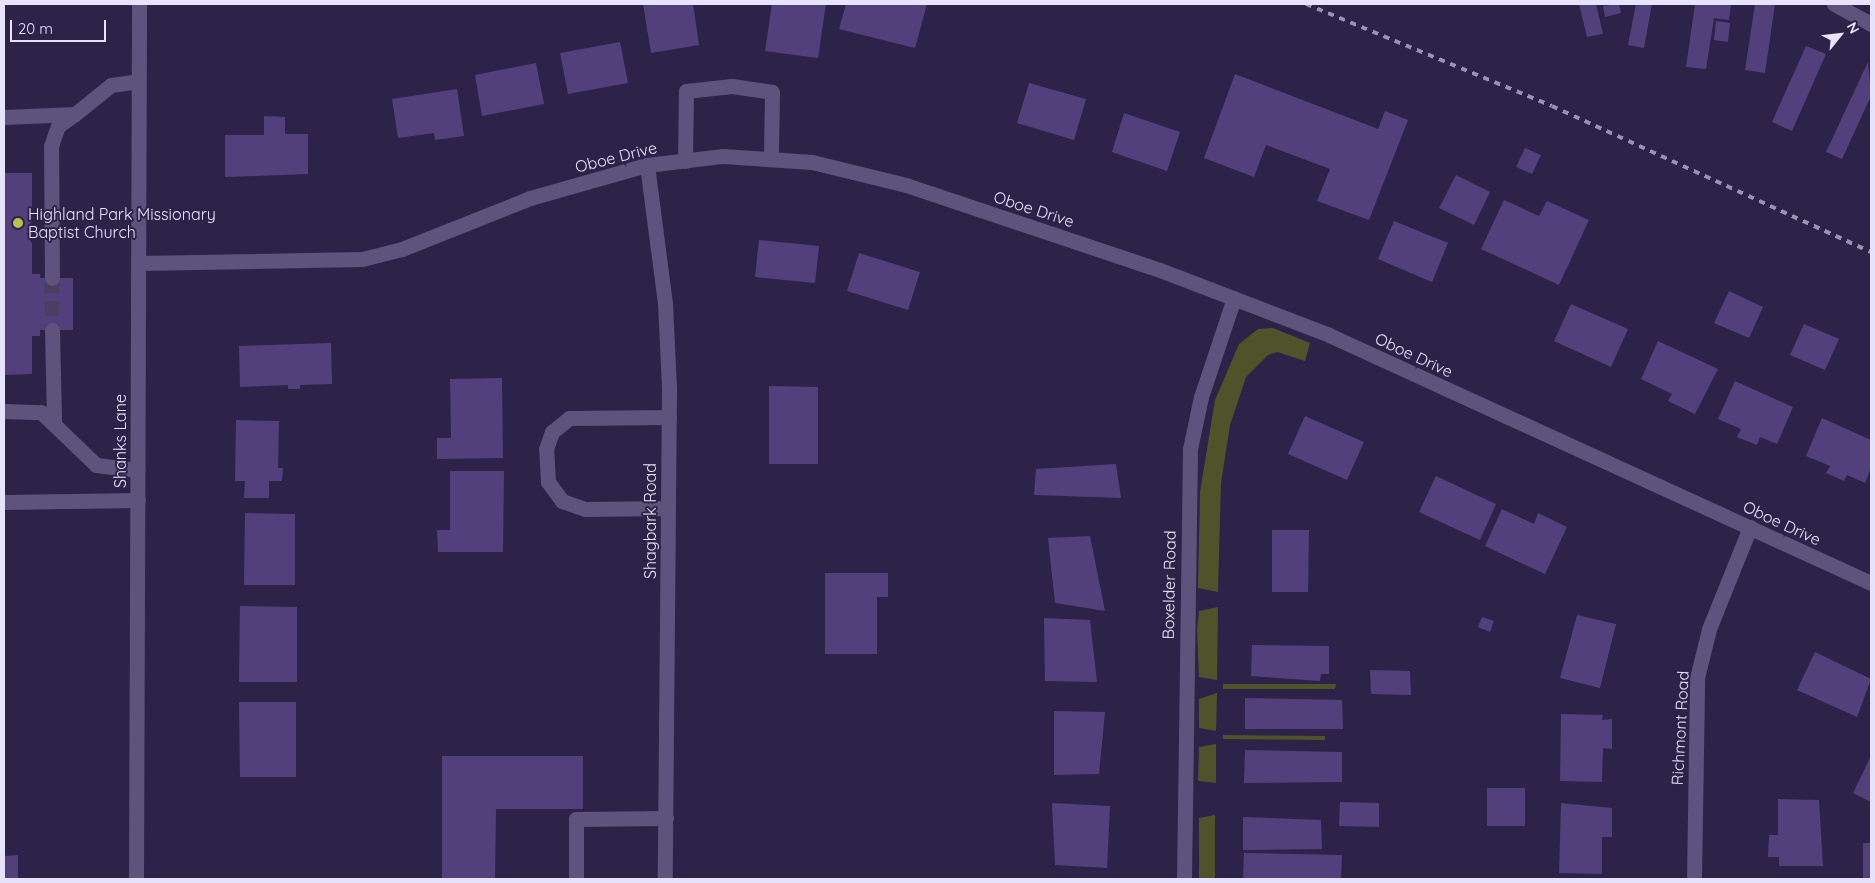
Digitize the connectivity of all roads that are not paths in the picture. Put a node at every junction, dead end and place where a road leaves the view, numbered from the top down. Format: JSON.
{"nodes":[{"id":1,"x":139,"y":4,"type":"edge"},
{"id":2,"x":1834,"y":4,"type":"edge"},
{"id":3,"x":1871,"y":24,"type":"edge"},
{"id":4,"x":138,"y":81,"type":"junction"},
{"id":5,"x":75,"y":114,"type":"junction"},
{"id":6,"x":4,"y":118,"type":"edge"},
{"id":7,"x":771,"y":158,"type":"junction"},
{"id":8,"x":685,"y":161,"type":"junction"},
{"id":9,"x":647,"y":165,"type":"junction"},
{"id":10,"x":139,"y":263,"type":"junction"},
{"id":11,"x":52,"y":278,"type":"tunnel mouth"},
{"id":12,"x":1234,"y":298,"type":"junction"},
{"id":13,"x":52,"y":330,"type":"tunnel mouth"},
{"id":14,"x":4,"y":411,"type":"edge"},
{"id":15,"x":669,"y":417,"type":"junction"},
{"id":16,"x":54,"y":421,"type":"junction"},
{"id":17,"x":138,"y":470,"type":"junction"},
{"id":18,"x":138,"y":500,"type":"junction"},
{"id":19,"x":4,"y":502,"type":"edge"},
{"id":20,"x":668,"y":508,"type":"junction"},
{"id":21,"x":1750,"y":527,"type":"junction"},
{"id":22,"x":1871,"y":583,"type":"edge"},
{"id":23,"x":666,"y":818,"type":"junction"},
{"id":24,"x":136,"y":879,"type":"edge"},
{"id":25,"x":576,"y":879,"type":"edge"},
{"id":26,"x":665,"y":879,"type":"edge"},
{"id":27,"x":1184,"y":879,"type":"edge"},
{"id":28,"x":1694,"y":879,"type":"edge"}],
"edges":[{"from":1,"to":4,"type":"street","name":"Shanks Lane"},
{"from":2,"to":3,"type":"street"},
{"from":4,"to":5,"type":"street"},
{"from":4,"to":10,"type":"street","name":"Shanks Lane"},
{"from":5,"to":6,"type":"street"},
{"from":5,"to":11,"type":"street"},
{"from":7,"to":8,"type":"street","name":"Oboe Drive"},
{"from":7,"to":8,"type":"street"},
{"from":7,"to":12,"type":"street","name":"Oboe Drive"},
{"from":8,"to":9,"type":"street","name":"Oboe Drive"},
{"from":9,"to":10,"type":"street","name":"Oboe Drive"},
{"from":9,"to":15,"type":"street","name":"Shagbark Road"},
{"from":10,"to":17,"type":"street","name":"Shanks Lane"},
{"from":12,"to":21,"type":"street","name":"Oboe Drive"},
{"from":12,"to":27,"type":"street","name":"Boxelder Road"},
{"from":13,"to":16,"type":"street"},
{"from":14,"to":16,"type":"street"},
{"from":15,"to":20,"type":"street","name":"Shagbark Road"},
{"from":15,"to":20,"type":"street"},
{"from":16,"to":17,"type":"street"},
{"from":17,"to":18,"type":"street","name":"Shanks Lane"},
{"from":18,"to":19,"type":"street"},
{"from":18,"to":24,"type":"street","name":"Shanks Lane"},
{"from":20,"to":23,"type":"street","name":"Shagbark Road"},
{"from":21,"to":22,"type":"street","name":"Oboe Drive"},
{"from":21,"to":28,"type":"street","name":"Richmont Road"},
{"from":23,"to":25,"type":"street"},
{"from":23,"to":26,"type":"street","name":"Shagbark Road"}]}
